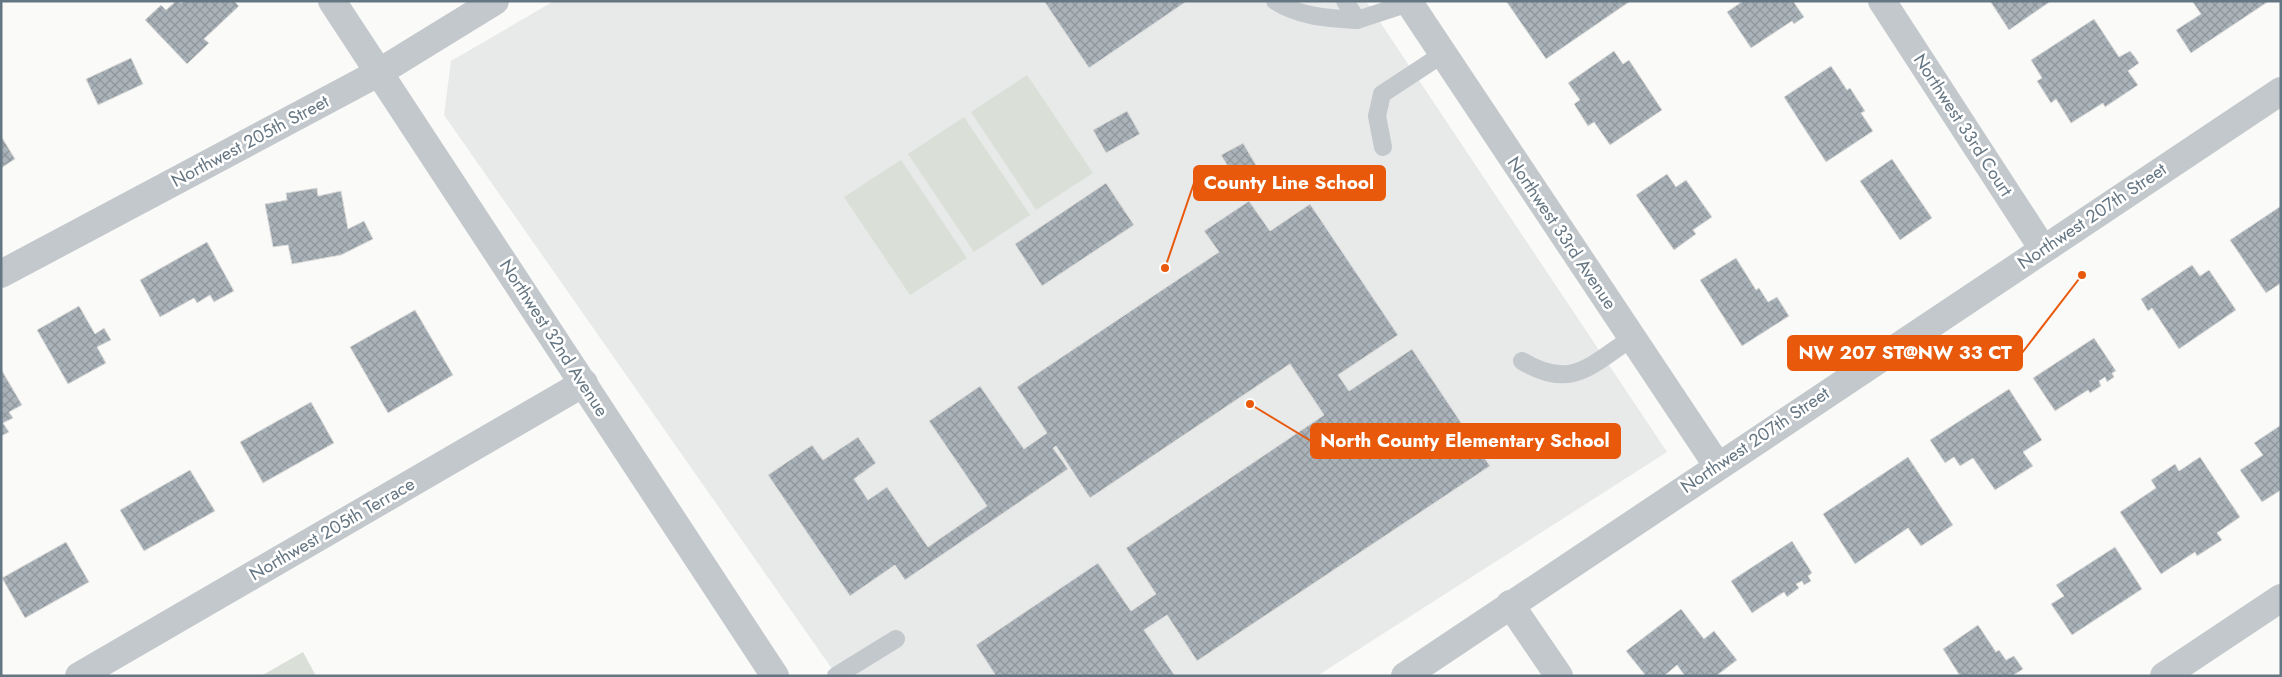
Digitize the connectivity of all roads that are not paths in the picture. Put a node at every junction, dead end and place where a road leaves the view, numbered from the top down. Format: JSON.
{"nodes":[{"id":1,"x":332,"y":1,"type":"edge"},
{"id":2,"x":495,"y":1,"type":"edge"},
{"id":3,"x":1275,"y":1,"type":"edge"},
{"id":4,"x":1345,"y":1,"type":"edge"},
{"id":5,"x":1882,"y":1,"type":"edge"},
{"id":6,"x":1409,"y":2,"type":"edge"},
{"id":7,"x":1357,"y":20,"type":"junction"},
{"id":8,"x":1443,"y":54,"type":"junction"},
{"id":9,"x":378,"y":73,"type":"junction"},
{"id":10,"x":2281,"y":91,"type":"edge"},
{"id":11,"x":1383,"y":147,"type":"dead end"},
{"id":12,"x":2044,"y":249,"type":"junction"},
{"id":13,"x":1,"y":274,"type":"edge"},
{"id":14,"x":1632,"y":338,"type":"junction"},
{"id":15,"x":1522,"y":362,"type":"dead end"},
{"id":16,"x":584,"y":383,"type":"junction"},
{"id":17,"x":1717,"y":466,"type":"junction"},
{"id":18,"x":2281,"y":598,"type":"edge"},
{"id":19,"x":1510,"y":604,"type":"junction"},
{"id":20,"x":896,"y":639,"type":"dead end"},
{"id":21,"x":80,"y":676,"type":"edge"},
{"id":22,"x":775,"y":676,"type":"edge"},
{"id":23,"x":836,"y":676,"type":"edge"},
{"id":24,"x":1405,"y":676,"type":"edge"},
{"id":25,"x":1559,"y":676,"type":"edge"},
{"id":26,"x":2164,"y":676,"type":"edge"}],
"edges":[{"from":1,"to":9,"type":"street","name":"Northwest 32nd Avenue"},
{"from":2,"to":9,"type":"street","name":"Northwest 205th Street"},
{"from":3,"to":7,"type":"lane"},
{"from":4,"to":7,"type":"lane"},
{"from":5,"to":12,"type":"street","name":"Northwest 33rd Court"},
{"from":6,"to":7,"type":"lane"},
{"from":6,"to":8,"type":"street","name":"Northwest 33rd Avenue"},
{"from":8,"to":11,"type":"lane"},
{"from":8,"to":14,"type":"street","name":"Northwest 33rd Avenue"},
{"from":9,"to":13,"type":"street","name":"Northwest 205th Street"},
{"from":9,"to":16,"type":"street","name":"Northwest 32nd Avenue"},
{"from":10,"to":12,"type":"street","name":"Northwest 207th Street"},
{"from":12,"to":17,"type":"street","name":"Northwest 207th Street"},
{"from":14,"to":15,"type":"lane"},
{"from":14,"to":17,"type":"street","name":"Northwest 33rd Avenue"},
{"from":16,"to":21,"type":"street","name":"Northwest 205th Terrace"},
{"from":16,"to":22,"type":"street","name":"Northwest 32nd Avenue"},
{"from":17,"to":19,"type":"street","name":"Northwest 207th Street"},
{"from":18,"to":26,"type":"street"},
{"from":19,"to":24,"type":"street","name":"Northwest 207th Street"},
{"from":19,"to":25,"type":"street"},
{"from":20,"to":23,"type":"lane"}]}
